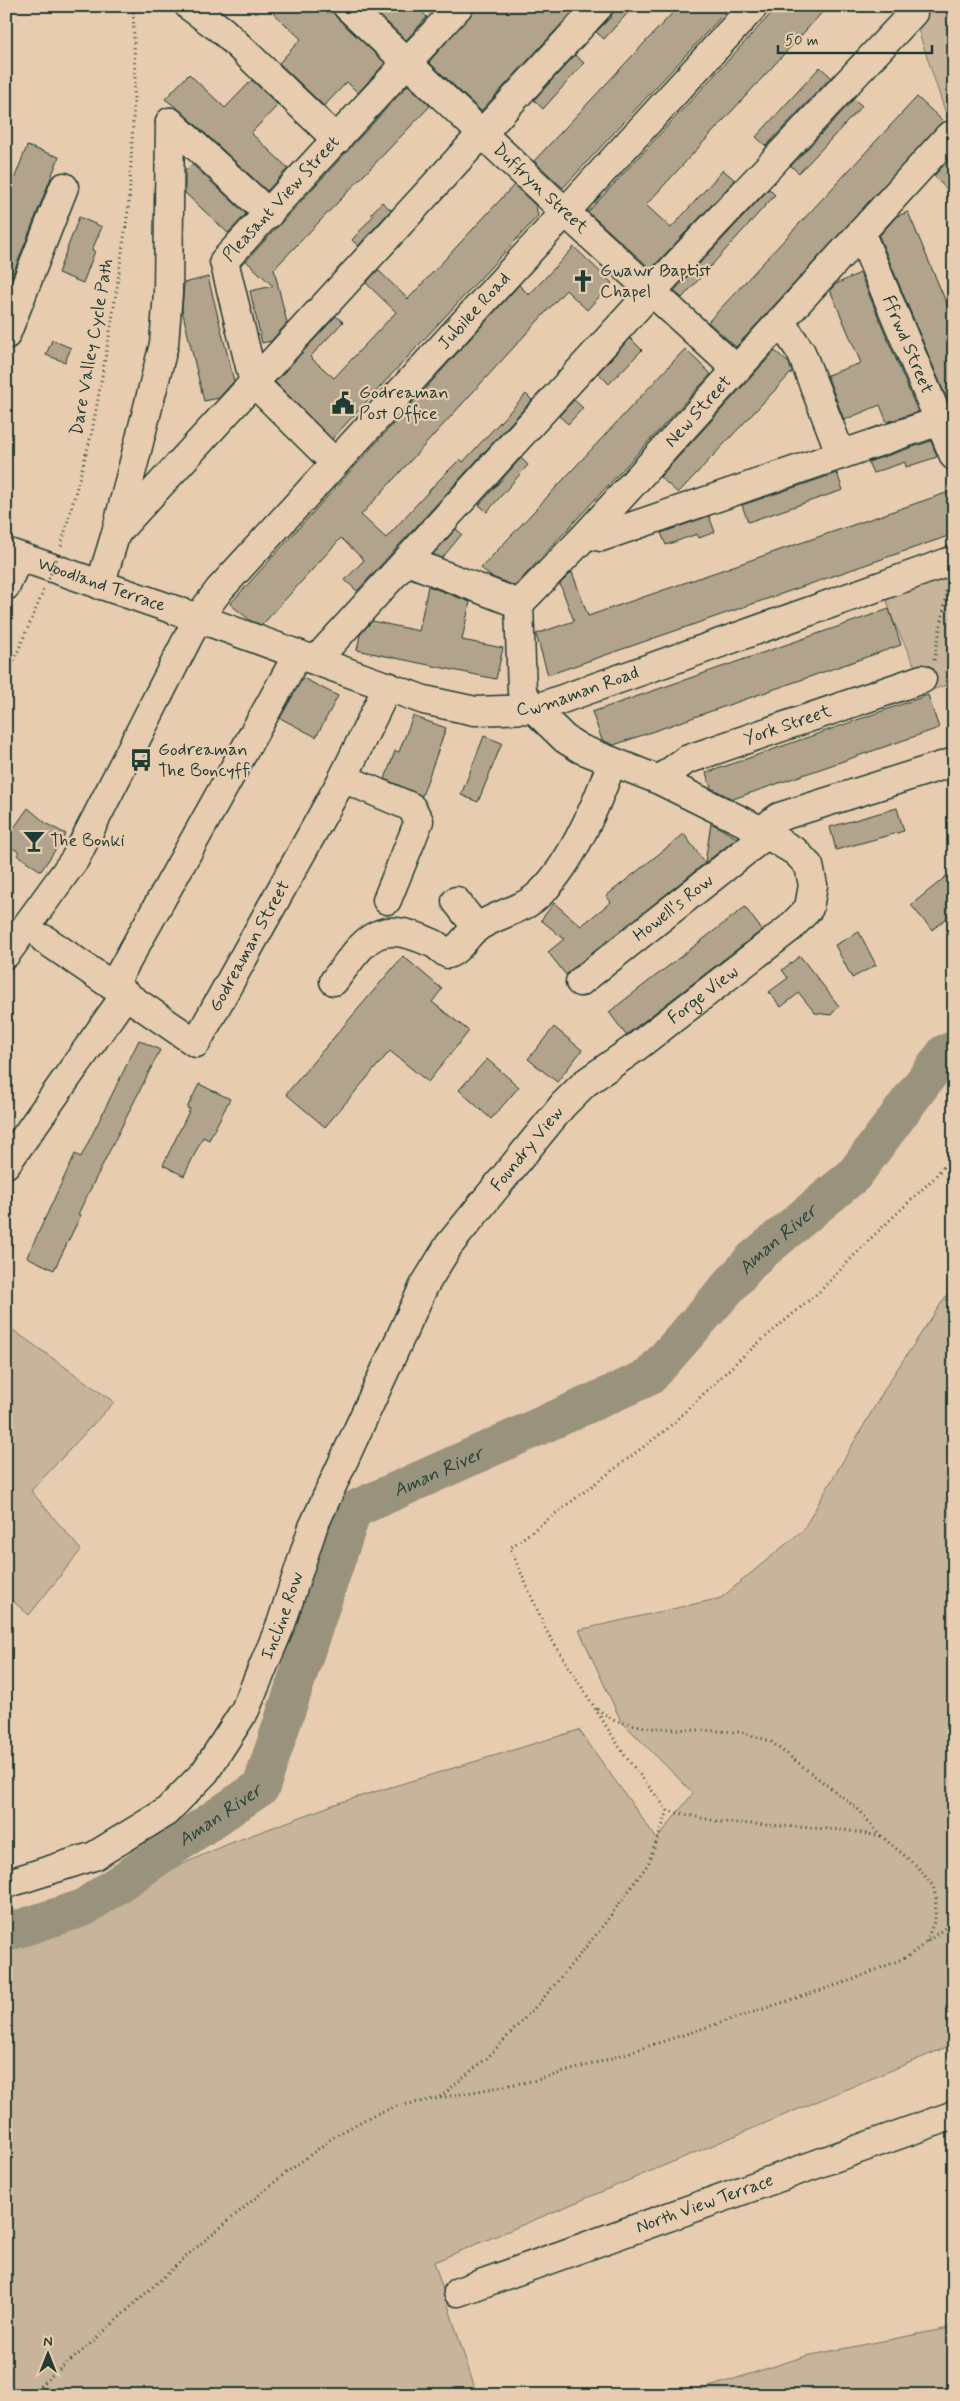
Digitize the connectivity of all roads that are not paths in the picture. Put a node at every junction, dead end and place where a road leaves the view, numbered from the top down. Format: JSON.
{"nodes":[{"id":1,"x":189,"y":6,"type":"edge"},
{"id":2,"x":346,"y":6,"type":"edge"},
{"id":3,"x":460,"y":6,"type":"edge"},
{"id":4,"x":599,"y":6,"type":"edge"},
{"id":5,"x":754,"y":6,"type":"edge"},
{"id":6,"x":913,"y":13,"type":"dead end"},
{"id":7,"x":408,"y":63,"type":"junction"},
{"id":8,"x":482,"y":134,"type":"junction"},
{"id":9,"x":949,"y":136,"type":"dead end"},
{"id":10,"x":338,"y":140,"type":"junction"},
{"id":11,"x":64,"y":187,"type":"dead end"},
{"id":12,"x":564,"y":211,"type":"junction"},
{"id":13,"x":269,"y":214,"type":"junction"},
{"id":14,"x":861,"y":234,"type":"junction"},
{"id":15,"x":652,"y":291,"type":"junction"},
{"id":16,"x":780,"y":321,"type":"junction"},
{"id":17,"x":6,"y":335,"type":"edge"},
{"id":18,"x":736,"y":368,"type":"junction"},
{"id":19,"x":254,"y":383,"type":"junction"},
{"id":20,"x":947,"y":418,"type":"edge"},
{"id":21,"x":841,"y":455,"type":"junction"},
{"id":22,"x":954,"y":456,"type":"edge"},
{"id":23,"x":335,"y":463,"type":"junction"},
{"id":24,"x":116,"y":533,"type":"junction"},
{"id":25,"x":587,"y":534,"type":"junction"},
{"id":26,"x":12,"y":554,"type":"edge"},
{"id":27,"x":406,"y":561,"type":"junction"},
{"id":28,"x":946,"y":563,"type":"edge"},
{"id":29,"x":100,"y":585,"type":"junction"},
{"id":30,"x":6,"y":586,"type":"edge"},
{"id":31,"x":519,"y":604,"type":"junction"},
{"id":32,"x":198,"y":618,"type":"junction"},
{"id":33,"x":307,"y":657,"type":"junction"},
{"id":34,"x":922,"y":679,"type":"road end"},
{"id":35,"x":388,"y":686,"type":"junction"},
{"id":36,"x":534,"y":709,"type":"junction"},
{"id":37,"x":612,"y":762,"type":"junction"},
{"id":38,"x":954,"y":762,"type":"edge"},
{"id":39,"x":343,"y":778,"type":"junction"},
{"id":40,"x":658,"y":780,"type":"junction"},
{"id":41,"x":767,"y":834,"type":"junction"},
{"id":42,"x":387,"y":900,"type":"dead end"},
{"id":43,"x":456,"y":901,"type":"dead end"},
{"id":44,"x":477,"y":928,"type":"junction"},
{"id":45,"x":44,"y":939,"type":"dead end"},
{"id":46,"x":6,"y":954,"type":"edge"},
{"id":47,"x":334,"y":981,"type":"dead end"},
{"id":48,"x":580,"y":982,"type":"dead end"},
{"id":49,"x":120,"y":990,"type":"junction"},
{"id":50,"x":614,"y":1061,"type":"joint"},
{"id":51,"x":6,"y":1164,"type":"edge"},
{"id":52,"x":449,"y":1245,"type":"joint"},
{"id":53,"x":6,"y":1884,"type":"edge"},
{"id":54,"x":954,"y":2115,"type":"edge"},
{"id":55,"x":458,"y":2292,"type":"dead end"}],
"edges":[{"from":1,"to":10,"type":"street"},
{"from":2,"to":7,"type":"street","name":"Duffryn Street"},
{"from":3,"to":7,"type":"street","name":"Pleasant View Street"},
{"from":4,"to":8,"type":"street"},
{"from":5,"to":12,"type":"street","name":"Jubilee Road"},
{"from":6,"to":15,"type":"street"},
{"from":7,"to":8,"type":"street","name":"Duffryn Street"},
{"from":7,"to":10,"type":"street","name":"Pleasant View Street"},
{"from":8,"to":12,"type":"street","name":"Duffryn Street"},
{"from":8,"to":19,"type":"street"},
{"from":9,"to":14,"type":"street","name":"New Street"},
{"from":10,"to":13,"type":"street","name":"Pleasant View Street"},
{"from":11,"to":17,"type":"street"},
{"from":12,"to":15,"type":"street","name":"Duffryn Street"},
{"from":12,"to":23,"type":"street","name":"Jubilee Road"},
{"from":13,"to":19,"type":"street","name":"Pleasant View Street"},
{"from":13,"to":24,"type":"street"},
{"from":14,"to":16,"type":"street","name":"New Street"},
{"from":14,"to":20,"type":"street","name":"Ffrwd Street"},
{"from":15,"to":18,"type":"street","name":"Duffryn Street"},
{"from":15,"to":27,"type":"street"},
{"from":16,"to":18,"type":"street","name":"New Street"},
{"from":16,"to":21,"type":"street"},
{"from":18,"to":25,"type":"street","name":"New Street"},
{"from":19,"to":23,"type":"street"},
{"from":19,"to":24,"type":"street"},
{"from":20,"to":21,"type":"street"},
{"from":20,"to":22,"type":"street","name":"Ffrwd Street"},
{"from":21,"to":25,"type":"street"},
{"from":23,"to":32,"type":"street","name":"Jubilee Road"},
{"from":24,"to":29,"type":"street"},
{"from":25,"to":31,"type":"street","name":"New Street"},
{"from":26,"to":29,"type":"street","name":"Woodland Terrace"},
{"from":26,"to":30,"type":"street"},
{"from":27,"to":31,"type":"street"},
{"from":27,"to":33,"type":"street"},
{"from":28,"to":36,"type":"street","name":"Cwmaman Road"},
{"from":29,"to":32,"type":"street","name":"Woodland Terrace"},
{"from":31,"to":36,"type":"street"},
{"from":32,"to":33,"type":"street","name":"Cwmaman Road"},
{"from":32,"to":46,"type":"street","name":"Jubilee Road"},
{"from":33,"to":35,"type":"street","name":"Cwmaman Road"},
{"from":33,"to":49,"type":"street"},
{"from":34,"to":40,"type":"street","name":"York Street"},
{"from":35,"to":36,"type":"street","name":"Cwmaman Road"},
{"from":35,"to":39,"type":"street","name":"Godreaman Street"},
{"from":36,"to":37,"type":"street","name":"Forge View"},
{"from":37,"to":40,"type":"street","name":"Forge View"},
{"from":37,"to":44,"type":"street"},
{"from":38,"to":41,"type":"street","name":"Howell's Row"},
{"from":39,"to":42,"type":"street"},
{"from":39,"to":49,"type":"street","name":"Godreaman Street"},
{"from":40,"to":41,"type":"street","name":"Forge View"},
{"from":41,"to":48,"type":"street","name":"Howell's Row"},
{"from":41,"to":50,"type":"street","name":"Forge View"},
{"from":43,"to":44,"type":"street"},
{"from":44,"to":47,"type":"street"},
{"from":45,"to":49,"type":"street","name":"Godreaman Street"},
{"from":49,"to":51,"type":"street"},
{"from":50,"to":52,"type":"street","name":"Foundry View"},
{"from":52,"to":53,"type":"street","name":"Incline Row"},
{"from":54,"to":55,"type":"street","name":"North View Terrace"}]}
